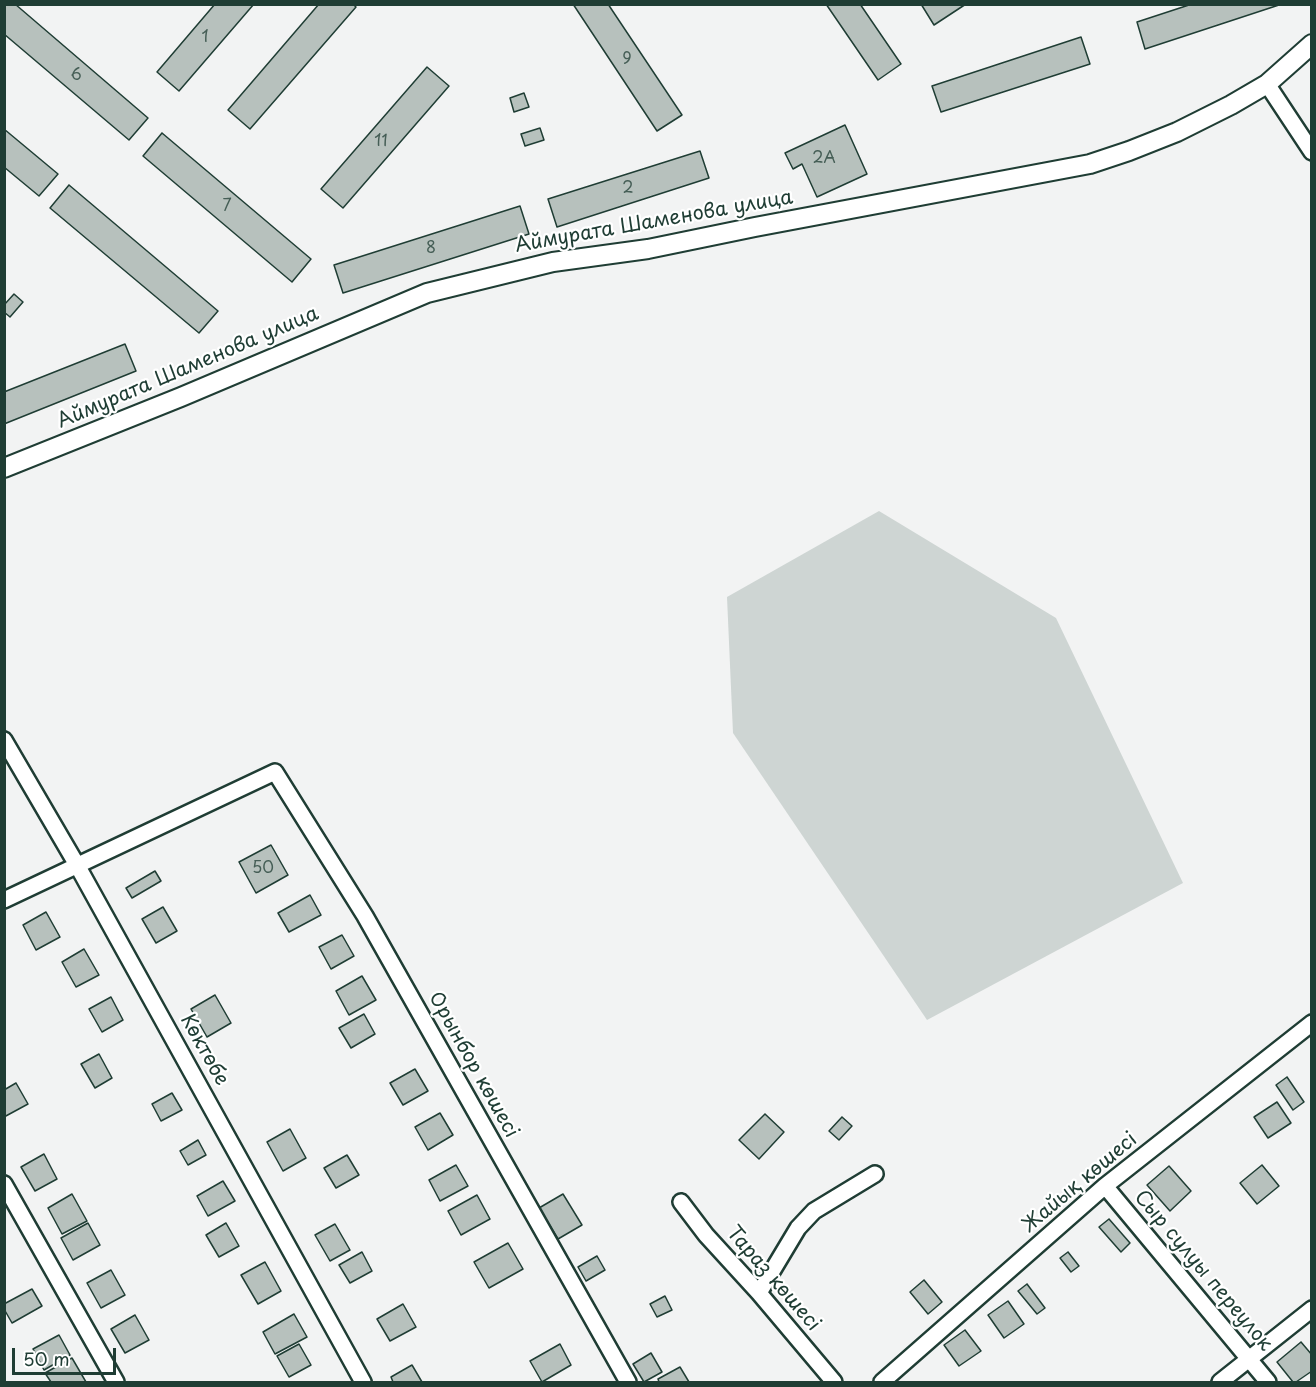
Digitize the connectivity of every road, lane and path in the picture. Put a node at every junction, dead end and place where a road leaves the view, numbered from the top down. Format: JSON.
{"nodes":[{"id":1,"x":1311,"y":45,"type":"edge"},
{"id":2,"x":1267,"y":84,"type":"junction"},
{"id":3,"x":1311,"y":152,"type":"edge"},
{"id":4,"x":4,"y":468,"type":"edge"},
{"id":5,"x":4,"y":740,"type":"edge"},
{"id":6,"x":77,"y":865,"type":"junction"},
{"id":7,"x":4,"y":900,"type":"edge"},
{"id":8,"x":1311,"y":1023,"type":"edge"},
{"id":9,"x":875,"y":1174,"type":"dead end"},
{"id":10,"x":4,"y":1184,"type":"edge"},
{"id":11,"x":1105,"y":1186,"type":"junction"},
{"id":12,"x":681,"y":1202,"type":"dead end"},
{"id":13,"x":759,"y":1293,"type":"junction"},
{"id":14,"x":1311,"y":1309,"type":"edge"},
{"id":15,"x":1249,"y":1359,"type":"junction"},
{"id":16,"x":116,"y":1383,"type":"edge"},
{"id":17,"x":363,"y":1383,"type":"edge"},
{"id":18,"x":628,"y":1383,"type":"edge"},
{"id":19,"x":834,"y":1383,"type":"edge"},
{"id":20,"x":882,"y":1383,"type":"edge"},
{"id":21,"x":1220,"y":1383,"type":"edge"},
{"id":22,"x":1268,"y":1383,"type":"edge"}],
"edges":[{"from":1,"to":2,"type":"street","name":"Аймурата Шаменова улица"},
{"from":2,"to":3,"type":"street"},
{"from":2,"to":4,"type":"street","name":"Аймурата Шаменова улица"},
{"from":5,"to":6,"type":"street","name":"Көктөбе"},
{"from":6,"to":7,"type":"street"},
{"from":6,"to":17,"type":"street","name":"Көктөбе"},
{"from":6,"to":18,"type":"street","name":"Орынбор көшесі"},
{"from":8,"to":11,"type":"street","name":"Жайық көшесі"},
{"from":9,"to":13,"type":"street"},
{"from":10,"to":16,"type":"street"},
{"from":11,"to":15,"type":"street","name":"Сыр сулуы переулок"},
{"from":11,"to":20,"type":"street","name":"Жайық көшесі"},
{"from":12,"to":13,"type":"street","name":"Тараз көшесі"},
{"from":13,"to":19,"type":"street","name":"Тараз көшесі"},
{"from":14,"to":15,"type":"street"},
{"from":15,"to":21,"type":"street"},
{"from":15,"to":22,"type":"street","name":"Сыр сулуы переулок"}]}
